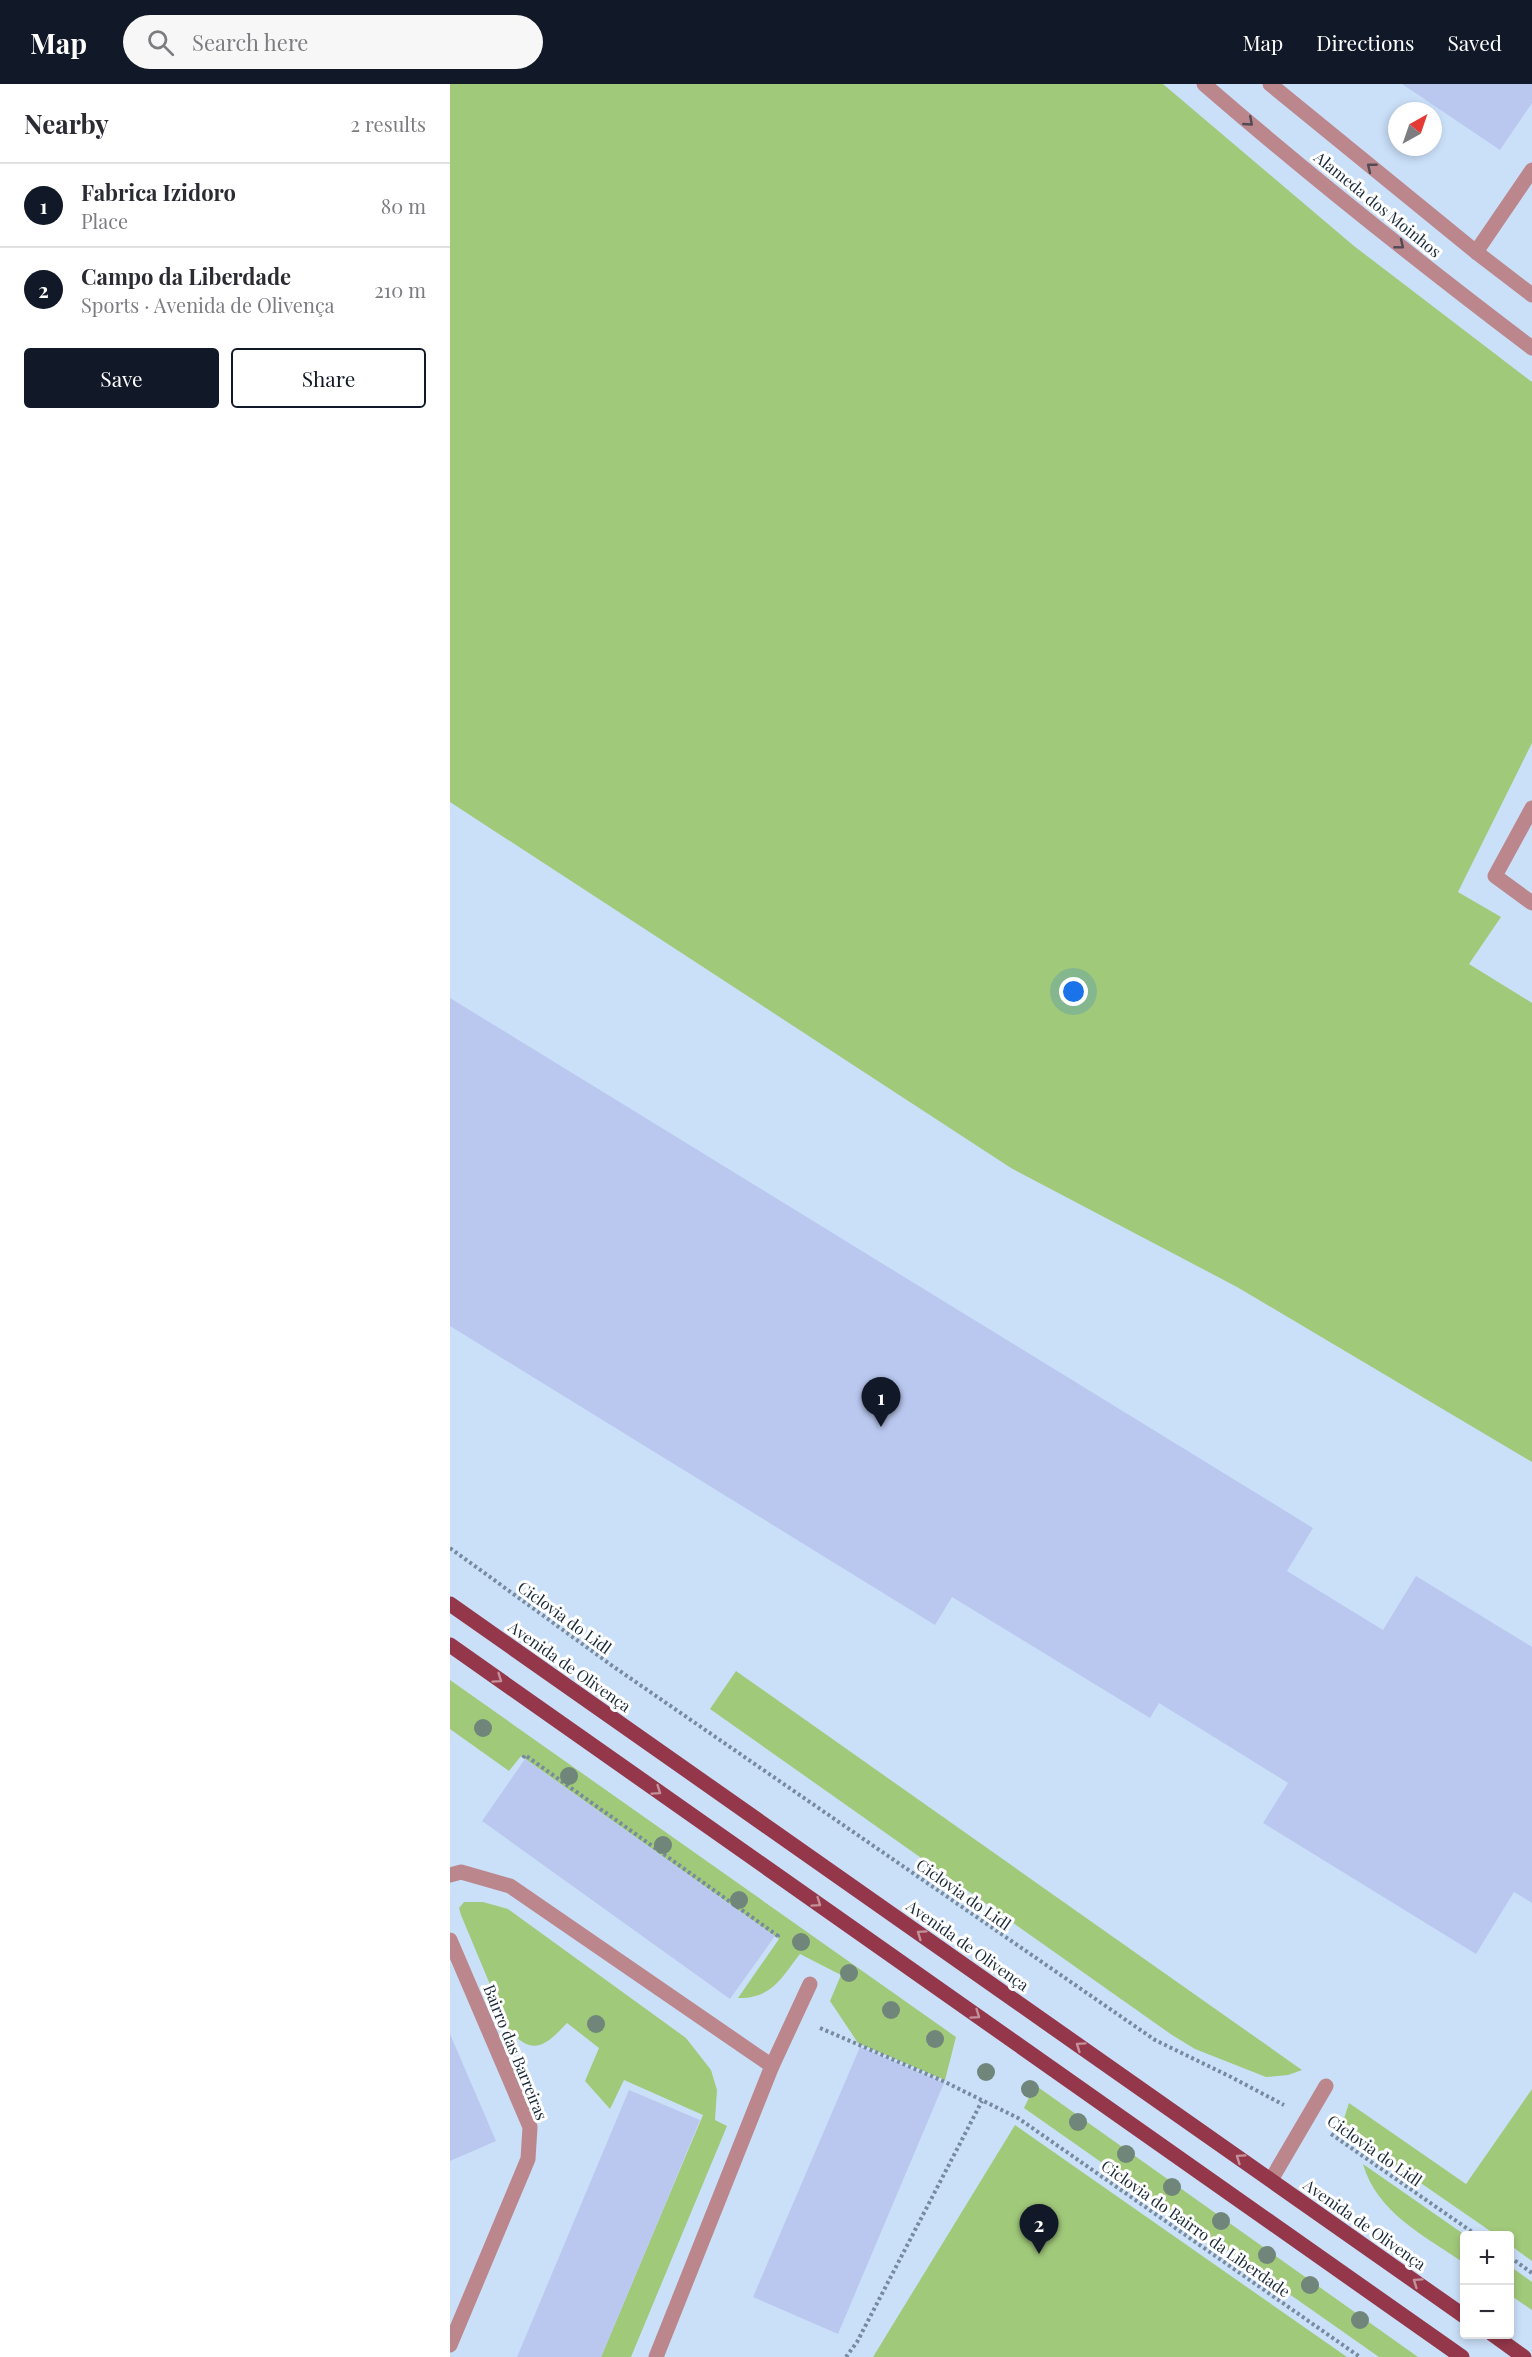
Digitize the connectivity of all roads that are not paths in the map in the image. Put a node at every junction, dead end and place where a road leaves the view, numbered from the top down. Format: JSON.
{"nodes":[{"id":1,"x":1204,"y":84,"type":"edge"},
{"id":2,"x":1270,"y":84,"type":"edge"},
{"id":3,"x":1532,"y":170,"type":"edge"},
{"id":4,"x":1476,"y":252,"type":"junction"},
{"id":5,"x":1532,"y":294,"type":"edge"},
{"id":6,"x":1532,"y":348,"type":"edge"},
{"id":7,"x":1532,"y":808,"type":"edge"},
{"id":8,"x":1532,"y":903,"type":"edge"},
{"id":9,"x":450,"y":1604,"type":"edge"},
{"id":10,"x":450,"y":1645,"type":"edge"},
{"id":11,"x":450,"y":1875,"type":"edge"},
{"id":12,"x":450,"y":1940,"type":"edge"},
{"id":13,"x":810,"y":1984,"type":"dead end"},
{"id":14,"x":772,"y":2066,"type":"junction"},
{"id":15,"x":1326,"y":2086,"type":"dead end"},
{"id":16,"x":1271,"y":2180,"type":"junction"},
{"id":17,"x":1460,"y":2313,"type":"edge"},
{"id":18,"x":1498,"y":2339,"type":"edge"},
{"id":19,"x":450,"y":2345,"type":"edge"},
{"id":20,"x":656,"y":2357,"type":"edge"},
{"id":21,"x":1462,"y":2357,"type":"edge"},
{"id":22,"x":1524,"y":2357,"type":"edge"}],
"edges":[{"from":1,"to":6,"type":"street","name":"Alameda dos Moinhos","one_way":true},
{"from":4,"to":2,"type":"street","name":"Alameda dos Moinhos","one_way":true},
{"from":3,"to":4,"type":"street"},
{"from":4,"to":5,"type":"street","name":"Alameda dos Moinhos"},
{"from":7,"to":8,"type":"street"},
{"from":16,"to":9,"type":"main road","name":"Avenida de Olivença","one_way":true},
{"from":10,"to":21,"type":"main road","one_way":true},
{"from":11,"to":14,"type":"street"},
{"from":12,"to":19,"type":"street","name":"Bairro das Barreiras"},
{"from":13,"to":14,"type":"street"},
{"from":14,"to":20,"type":"street"},
{"from":15,"to":16,"type":"street"},
{"from":17,"to":16,"type":"main road","name":"Avenida de Olivença","one_way":true},
{"from":18,"to":22,"type":"main road"}]}
